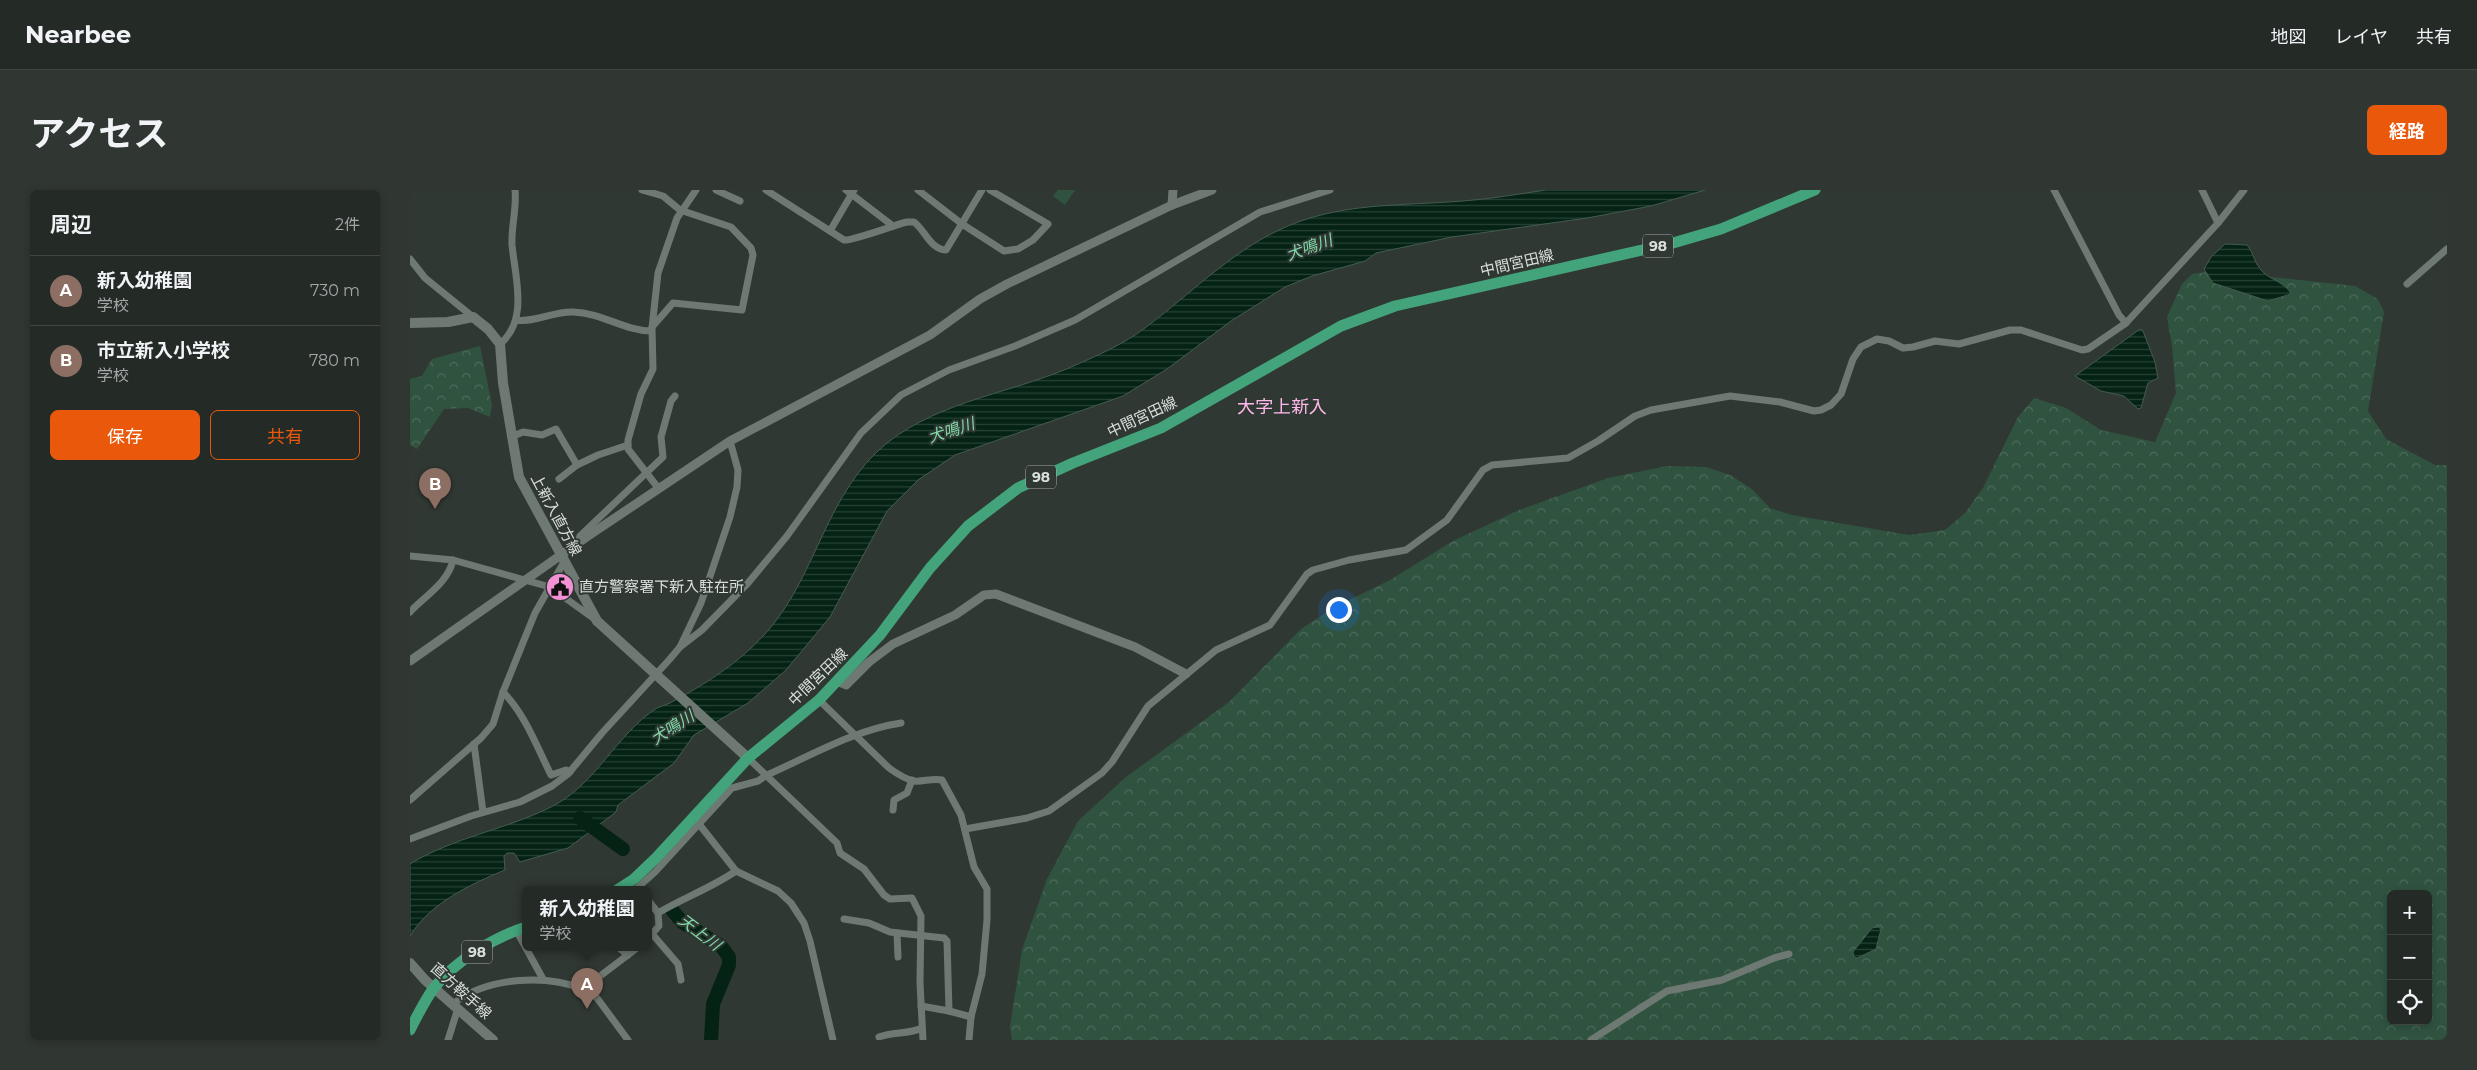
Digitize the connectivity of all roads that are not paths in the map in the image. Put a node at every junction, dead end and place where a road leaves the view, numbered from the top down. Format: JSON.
{"nodes":[{"id":1,"x":515,"y":190,"type":"edge"},
{"id":2,"x":642,"y":190,"type":"edge"},
{"id":3,"x":696,"y":190,"type":"edge"},
{"id":4,"x":716,"y":190,"type":"edge"},
{"id":5,"x":766,"y":190,"type":"edge"},
{"id":6,"x":918,"y":190,"type":"edge"},
{"id":7,"x":982,"y":190,"type":"edge"},
{"id":8,"x":990,"y":190,"type":"edge"},
{"id":9,"x":1173,"y":190,"type":"edge"},
{"id":10,"x":1212,"y":190,"type":"edge"},
{"id":11,"x":1330,"y":190,"type":"edge"},
{"id":12,"x":1815,"y":190,"type":"edge"},
{"id":13,"x":2054,"y":190,"type":"edge"},
{"id":14,"x":2202,"y":190,"type":"edge"},
{"id":15,"x":2244,"y":190,"type":"edge"},
{"id":16,"x":851,"y":191,"type":"edge"},
{"id":17,"x":665,"y":193,"type":"edge"},
{"id":18,"x":740,"y":201,"type":"dead end"},
{"id":19,"x":1172,"y":205,"type":"junction"},
{"id":20,"x":680,"y":210,"type":"junction"},
{"id":21,"x":2218,"y":223,"type":"junction"},
{"id":22,"x":962,"y":224,"type":"junction"},
{"id":23,"x":893,"y":226,"type":"junction"},
{"id":24,"x":830,"y":230,"type":"junction"},
{"id":25,"x":2447,"y":249,"type":"edge"},
{"id":26,"x":410,"y":259,"type":"edge"},
{"id":27,"x":2407,"y":284,"type":"dead end"},
{"id":28,"x":473,"y":318,"type":"junction"},
{"id":29,"x":516,"y":320,"type":"junction"},
{"id":30,"x":410,"y":323,"type":"edge"},
{"id":31,"x":2126,"y":323,"type":"junction"},
{"id":32,"x":651,"y":329,"type":"junction"},
{"id":33,"x":500,"y":344,"type":"junction"},
{"id":34,"x":675,"y":396,"type":"dead end"},
{"id":35,"x":511,"y":437,"type":"junction"},
{"id":36,"x":730,"y":441,"type":"junction"},
{"id":37,"x":628,"y":445,"type":"junction"},
{"id":38,"x":577,"y":465,"type":"junction"},
{"id":39,"x":647,"y":473,"type":"junction"},
{"id":40,"x":560,"y":479,"type":"dead end"},
{"id":41,"x":659,"y":489,"type":"junction"},
{"id":42,"x":578,"y":544,"type":"junction"},
{"id":43,"x":410,"y":556,"type":"edge"},
{"id":44,"x":562,"y":559,"type":"junction"},
{"id":45,"x":453,"y":560,"type":"junction"},
{"id":46,"x":527,"y":580,"type":"junction"},
{"id":47,"x":550,"y":587,"type":"junction"},
{"id":48,"x":410,"y":612,"type":"edge"},
{"id":49,"x":597,"y":621,"type":"junction"},
{"id":50,"x":680,"y":647,"type":"junction"},
{"id":51,"x":410,"y":661,"type":"edge"},
{"id":52,"x":1186,"y":674,"type":"junction"},
{"id":53,"x":657,"y":677,"type":"junction"},
{"id":54,"x":837,"y":682,"type":"junction"},
{"id":55,"x":503,"y":692,"type":"junction"},
{"id":56,"x":818,"y":700,"type":"junction"},
{"id":57,"x":901,"y":723,"type":"dead end"},
{"id":58,"x":856,"y":736,"type":"junction"},
{"id":59,"x":474,"y":744,"type":"junction"},
{"id":60,"x":748,"y":758,"type":"junction"},
{"id":61,"x":570,"y":772,"type":"junction"},
{"id":62,"x":767,"y":775,"type":"junction"},
{"id":63,"x":912,"y":780,"type":"junction"},
{"id":64,"x":410,"y":800,"type":"edge"},
{"id":65,"x":893,"y":810,"type":"dead end"},
{"id":66,"x":483,"y":812,"type":"junction"},
{"id":67,"x":699,"y":824,"type":"junction"},
{"id":68,"x":965,"y":829,"type":"junction"},
{"id":69,"x":410,"y":839,"type":"edge"},
{"id":70,"x":736,"y":871,"type":"junction"},
{"id":71,"x":623,"y":886,"type":"edge"},
{"id":72,"x":642,"y":886,"type":"edge"},
{"id":73,"x":652,"y":905,"type":"edge"},
{"id":74,"x":658,"y":913,"type":"junction"},
{"id":75,"x":844,"y":919,"type":"dead end"},
{"id":76,"x":521,"y":929,"type":"edge"},
{"id":77,"x":896,"y":933,"type":"junction"},
{"id":78,"x":652,"y":935,"type":"edge"},
{"id":79,"x":652,"y":937,"type":"edge"},
{"id":80,"x":921,"y":937,"type":"junction"},
{"id":81,"x":531,"y":951,"type":"edge"},
{"id":82,"x":622,"y":951,"type":"edge"},
{"id":83,"x":634,"y":951,"type":"edge"},
{"id":84,"x":1789,"y":954,"type":"dead end"},
{"id":85,"x":628,"y":956,"type":"junction"},
{"id":86,"x":898,"y":957,"type":"dead end"},
{"id":87,"x":410,"y":963,"type":"edge"},
{"id":88,"x":543,"y":979,"type":"junction"},
{"id":89,"x":681,"y":980,"type":"dead end"},
{"id":90,"x":435,"y":987,"type":"junction"},
{"id":91,"x":583,"y":989,"type":"junction"},
{"id":92,"x":456,"y":1006,"type":"junction"},
{"id":93,"x":921,"y":1006,"type":"junction"},
{"id":94,"x":949,"y":1011,"type":"junction"},
{"id":95,"x":971,"y":1017,"type":"junction"},
{"id":96,"x":922,"y":1028,"type":"junction"},
{"id":97,"x":410,"y":1030,"type":"edge"},
{"id":98,"x":879,"y":1037,"type":"dead end"},
{"id":99,"x":448,"y":1040,"type":"edge"},
{"id":100,"x":493,"y":1040,"type":"edge"},
{"id":101,"x":628,"y":1040,"type":"edge"},
{"id":102,"x":833,"y":1040,"type":"edge"},
{"id":103,"x":923,"y":1040,"type":"edge"},
{"id":104,"x":969,"y":1040,"type":"edge"},
{"id":105,"x":1591,"y":1040,"type":"edge"}],
"edges":[{"from":1,"to":29,"type":"street"},
{"from":2,"to":17,"type":"street"},
{"from":3,"to":20,"type":"street"},
{"from":4,"to":18,"type":"street"},
{"from":5,"to":24,"type":"street"},
{"from":6,"to":22,"type":"street"},
{"from":7,"to":22,"type":"street"},
{"from":8,"to":22,"type":"street"},
{"from":9,"to":19,"type":"street"},
{"from":10,"to":19,"type":"street"},
{"from":11,"to":50,"type":"street"},
{"from":12,"to":54,"type":"main road","name":"中間宮田線","number":"98"},
{"from":13,"to":31,"type":"street"},
{"from":14,"to":21,"type":"street"},
{"from":15,"to":21,"type":"street"},
{"from":16,"to":23,"type":"street"},
{"from":16,"to":24,"type":"street"},
{"from":17,"to":20,"type":"street"},
{"from":19,"to":36,"type":"street"},
{"from":20,"to":32,"type":"street"},
{"from":20,"to":32,"type":"street"},
{"from":21,"to":31,"type":"street"},
{"from":22,"to":23,"type":"street"},
{"from":23,"to":24,"type":"street"},
{"from":25,"to":27,"type":"street"},
{"from":26,"to":28,"type":"street"},
{"from":28,"to":30,"type":"main road"},
{"from":28,"to":33,"type":"main road"},
{"from":29,"to":32,"type":"street"},
{"from":29,"to":33,"type":"street"},
{"from":31,"to":52,"type":"street"},
{"from":32,"to":37,"type":"street"},
{"from":33,"to":35,"type":"main road","name":"上新入直方線"},
{"from":34,"to":39,"type":"street"},
{"from":35,"to":38,"type":"street"},
{"from":35,"to":44,"type":"main road","name":"上新入直方線"},
{"from":36,"to":41,"type":"street"},
{"from":36,"to":50,"type":"street"},
{"from":37,"to":38,"type":"street"},
{"from":37,"to":39,"type":"street"},
{"from":38,"to":40,"type":"street"},
{"from":39,"to":41,"type":"street"},
{"from":39,"to":42,"type":"street"},
{"from":41,"to":42,"type":"street"},
{"from":42,"to":44,"type":"street"},
{"from":43,"to":45,"type":"street"},
{"from":44,"to":46,"type":"street"},
{"from":44,"to":47,"type":"street"},
{"from":44,"to":49,"type":"main road","name":"上新入直方線"},
{"from":45,"to":46,"type":"street"},
{"from":45,"to":48,"type":"street"},
{"from":46,"to":47,"type":"street"},
{"from":46,"to":51,"type":"street"},
{"from":47,"to":49,"type":"street"},
{"from":47,"to":55,"type":"street"},
{"from":49,"to":53,"type":"main road","name":"上新入直方線"},
{"from":50,"to":53,"type":"street"},
{"from":52,"to":54,"type":"street"},
{"from":52,"to":68,"type":"street"},
{"from":53,"to":60,"type":"main road","name":"上新入直方線"},
{"from":53,"to":61,"type":"street"},
{"from":54,"to":56,"type":"main road","name":"中間宮田線","number":"98"},
{"from":55,"to":59,"type":"street"},
{"from":55,"to":61,"type":"street"},
{"from":56,"to":58,"type":"street"},
{"from":56,"to":60,"type":"main road","name":"中間宮田線","number":"98"},
{"from":57,"to":58,"type":"street"},
{"from":58,"to":62,"type":"street"},
{"from":58,"to":63,"type":"street"},
{"from":59,"to":64,"type":"street"},
{"from":59,"to":66,"type":"street"},
{"from":60,"to":62,"type":"street"},
{"from":60,"to":71,"type":"main road","name":"中間宮田線","number":"98"},
{"from":61,"to":66,"type":"street"},
{"from":62,"to":67,"type":"street"},
{"from":62,"to":80,"type":"street"},
{"from":63,"to":65,"type":"street"},
{"from":63,"to":68,"type":"street"},
{"from":66,"to":69,"type":"street"},
{"from":67,"to":70,"type":"street"},
{"from":67,"to":72,"type":"street"},
{"from":68,"to":95,"type":"street"},
{"from":70,"to":74,"type":"street"},
{"from":70,"to":102,"type":"street"},
{"from":73,"to":74,"type":"street"},
{"from":74,"to":78,"type":"street"},
{"from":75,"to":77,"type":"street"},
{"from":76,"to":90,"type":"main road","number":"98"},
{"from":77,"to":80,"type":"street"},
{"from":77,"to":86,"type":"street"},
{"from":79,"to":89,"type":"street"},
{"from":80,"to":93,"type":"street"},
{"from":80,"to":94,"type":"street"},
{"from":81,"to":88,"type":"street"},
{"from":82,"to":85,"type":"street"},
{"from":83,"to":85,"type":"street"},
{"from":84,"to":105,"type":"street"},
{"from":85,"to":91,"type":"street"},
{"from":87,"to":90,"type":"main road","name":"直方鞍手線"},
{"from":88,"to":91,"type":"street"},
{"from":88,"to":92,"type":"street"},
{"from":90,"to":92,"type":"main road","name":"直方鞍手線"},
{"from":90,"to":97,"type":"main road","number":"98"},
{"from":91,"to":101,"type":"street"},
{"from":92,"to":99,"type":"street"},
{"from":92,"to":100,"type":"main road","name":"直方鞍手線"},
{"from":93,"to":94,"type":"street"},
{"from":93,"to":96,"type":"street"},
{"from":94,"to":95,"type":"street"},
{"from":95,"to":104,"type":"street"},
{"from":96,"to":98,"type":"street"},
{"from":96,"to":103,"type":"street"}]}
